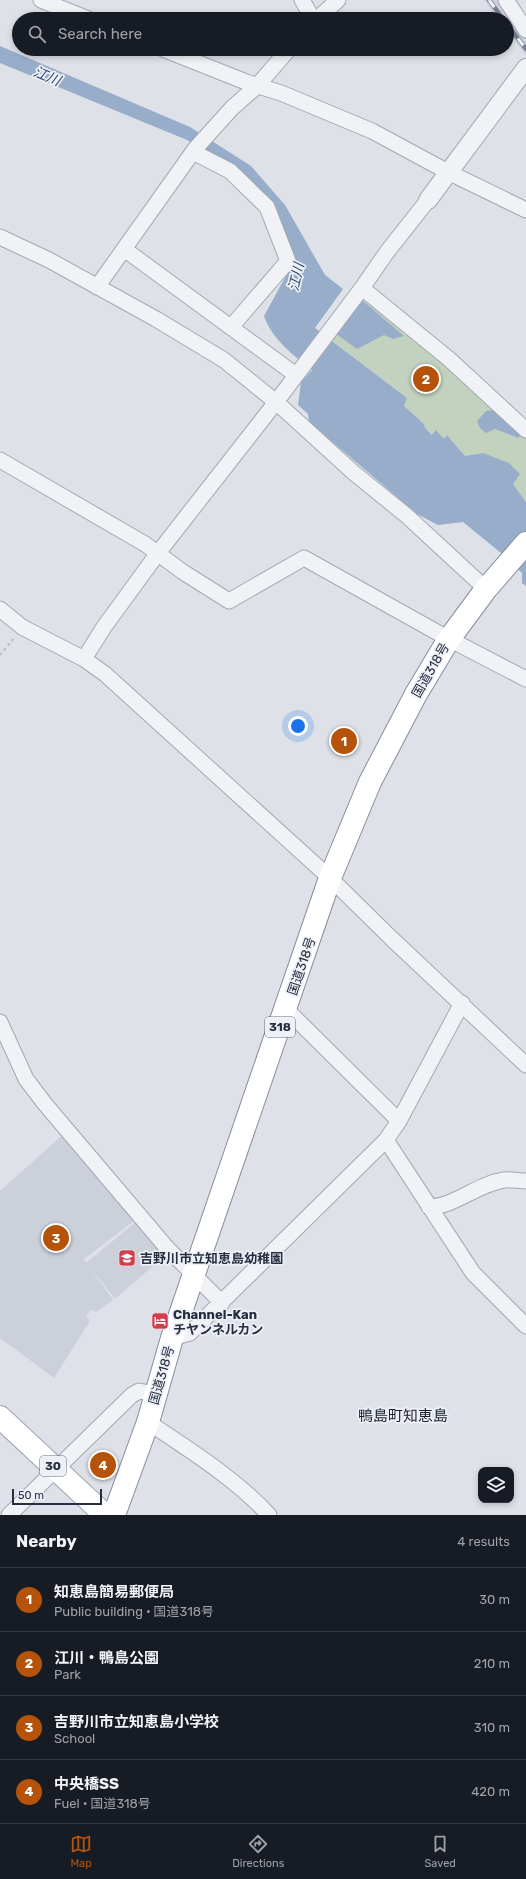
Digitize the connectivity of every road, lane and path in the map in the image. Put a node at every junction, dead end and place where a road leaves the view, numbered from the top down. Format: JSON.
{"nodes":[{"id":1,"x":41,"y":0,"type":"edge"},
{"id":2,"x":302,"y":0,"type":"edge"},
{"id":3,"x":338,"y":0,"type":"edge"},
{"id":4,"x":506,"y":0,"type":"edge"},
{"id":5,"x":71,"y":12,"type":"edge"},
{"id":6,"x":309,"y":12,"type":"edge"},
{"id":7,"x":325,"y":12,"type":"edge"},
{"id":8,"x":526,"y":30,"type":"edge"},
{"id":9,"x":181,"y":56,"type":"edge"},
{"id":10,"x":283,"y":56,"type":"edge"},
{"id":11,"x":526,"y":68,"type":"edge"},
{"id":12,"x":257,"y":86,"type":"junction"},
{"id":13,"x":194,"y":150,"type":"junction"},
{"id":14,"x":448,"y":172,"type":"junction"},
{"id":15,"x":428,"y":200,"type":"joint"},
{"id":16,"x":526,"y":210,"type":"edge"},
{"id":17,"x":0,"y":237,"type":"edge"},
{"id":18,"x":124,"y":249,"type":"junction"},
{"id":19,"x":97,"y":287,"type":"junction"},
{"id":20,"x":362,"y":288,"type":"junction"},
{"id":21,"x":231,"y":327,"type":"junction"},
{"id":22,"x":298,"y":372,"type":"junction"},
{"id":23,"x":276,"y":402,"type":"junction"},
{"id":24,"x":526,"y":430,"type":"edge"},
{"id":25,"x":0,"y":460,"type":"edge"},
{"id":26,"x":526,"y":543,"type":"edge"},
{"id":27,"x":158,"y":553,"type":"junction"},
{"id":28,"x":486,"y":589,"type":"junction"},
{"id":29,"x":0,"y":609,"type":"edge"},
{"id":30,"x":22,"y":628,"type":"junction"},
{"id":31,"x":449,"y":639,"type":"junction"},
{"id":32,"x":0,"y":655,"type":"edge"},
{"id":33,"x":84,"y":659,"type":"junction"},
{"id":34,"x":526,"y":679,"type":"edge"},
{"id":35,"x":330,"y":878,"type":"junction"},
{"id":36,"x":462,"y":1003,"type":"junction"},
{"id":37,"x":286,"y":1009,"type":"junction"},
{"id":38,"x":0,"y":1022,"type":"edge"},
{"id":39,"x":526,"y":1065,"type":"edge"},
{"id":40,"x":399,"y":1121,"type":"junction"},
{"id":41,"x":386,"y":1140,"type":"junction"},
{"id":42,"x":526,"y":1181,"type":"edge"},
{"id":43,"x":429,"y":1207,"type":"junction"},
{"id":44,"x":194,"y":1275,"type":"junction"},
{"id":45,"x":222,"y":1303,"type":"junction"},
{"id":46,"x":526,"y":1326,"type":"edge"},
{"id":47,"x":172,"y":1338,"type":"junction"},
{"id":48,"x":155,"y":1394,"type":"junction"},
{"id":49,"x":0,"y":1417,"type":"edge"},
{"id":50,"x":148,"y":1422,"type":"junction"},
{"id":51,"x":56,"y":1469,"type":"junction"},
{"id":52,"x":9,"y":1515,"type":"edge"},
{"id":53,"x":105,"y":1515,"type":"edge"},
{"id":54,"x":114,"y":1515,"type":"edge"},
{"id":55,"x":269,"y":1515,"type":"edge"}],
"edges":[{"from":1,"to":5,"type":"street"},
{"from":2,"to":6,"type":"street"},
{"from":3,"to":7,"type":"street"},
{"from":4,"to":8,"type":"street"},
{"from":9,"to":12,"type":"street"},
{"from":10,"to":12,"type":"street"},
{"from":11,"to":14,"type":"street"},
{"from":12,"to":13,"type":"street"},
{"from":12,"to":14,"type":"street"},
{"from":13,"to":18,"type":"street"},
{"from":13,"to":21,"type":"street"},
{"from":14,"to":15,"type":"street"},
{"from":14,"to":16,"type":"street"},
{"from":15,"to":20,"type":"street"},
{"from":17,"to":19,"type":"street"},
{"from":18,"to":19,"type":"street"},
{"from":18,"to":21,"type":"street"},
{"from":19,"to":23,"type":"street"},
{"from":20,"to":22,"type":"street"},
{"from":20,"to":24,"type":"street"},
{"from":21,"to":22,"type":"street"},
{"from":22,"to":23,"type":"street"},
{"from":23,"to":27,"type":"street"},
{"from":23,"to":28,"type":"street"},
{"from":25,"to":27,"type":"street"},
{"from":26,"to":28,"type":"main road","name":"国道318号","number":"318"},
{"from":27,"to":31,"type":"street"},
{"from":27,"to":33,"type":"street"},
{"from":28,"to":31,"type":"main road","name":"国道318号","number":"318"},
{"from":29,"to":30,"type":"street"},
{"from":30,"to":32,"type":"path"},
{"from":30,"to":33,"type":"street"},
{"from":31,"to":34,"type":"street"},
{"from":31,"to":35,"type":"main road","name":"国道318号","number":"318"},
{"from":33,"to":35,"type":"street"},
{"from":35,"to":36,"type":"street"},
{"from":35,"to":37,"type":"main road","name":"国道318号","number":"318"},
{"from":36,"to":39,"type":"street"},
{"from":36,"to":40,"type":"street"},
{"from":37,"to":40,"type":"street"},
{"from":37,"to":44,"type":"main road","name":"国道318号","number":"318"},
{"from":38,"to":44,"type":"street"},
{"from":40,"to":41,"type":"street"},
{"from":41,"to":43,"type":"street"},
{"from":41,"to":45,"type":"street"},
{"from":42,"to":43,"type":"street"},
{"from":43,"to":46,"type":"street"},
{"from":44,"to":45,"type":"street"},
{"from":44,"to":47,"type":"main road","name":"国道318号","number":"318"},
{"from":45,"to":47,"type":"street"},
{"from":47,"to":48,"type":"main road","name":"国道318号","number":"318"},
{"from":48,"to":50,"type":"main road","name":"国道318号","number":"318"},
{"from":48,"to":51,"type":"street"},
{"from":49,"to":51,"type":"main road","number":"30"},
{"from":50,"to":54,"type":"main road","name":"国道318号","number":"318"},
{"from":50,"to":55,"type":"street"},
{"from":51,"to":52,"type":"street"},
{"from":51,"to":53,"type":"main road","number":"30"}]}
